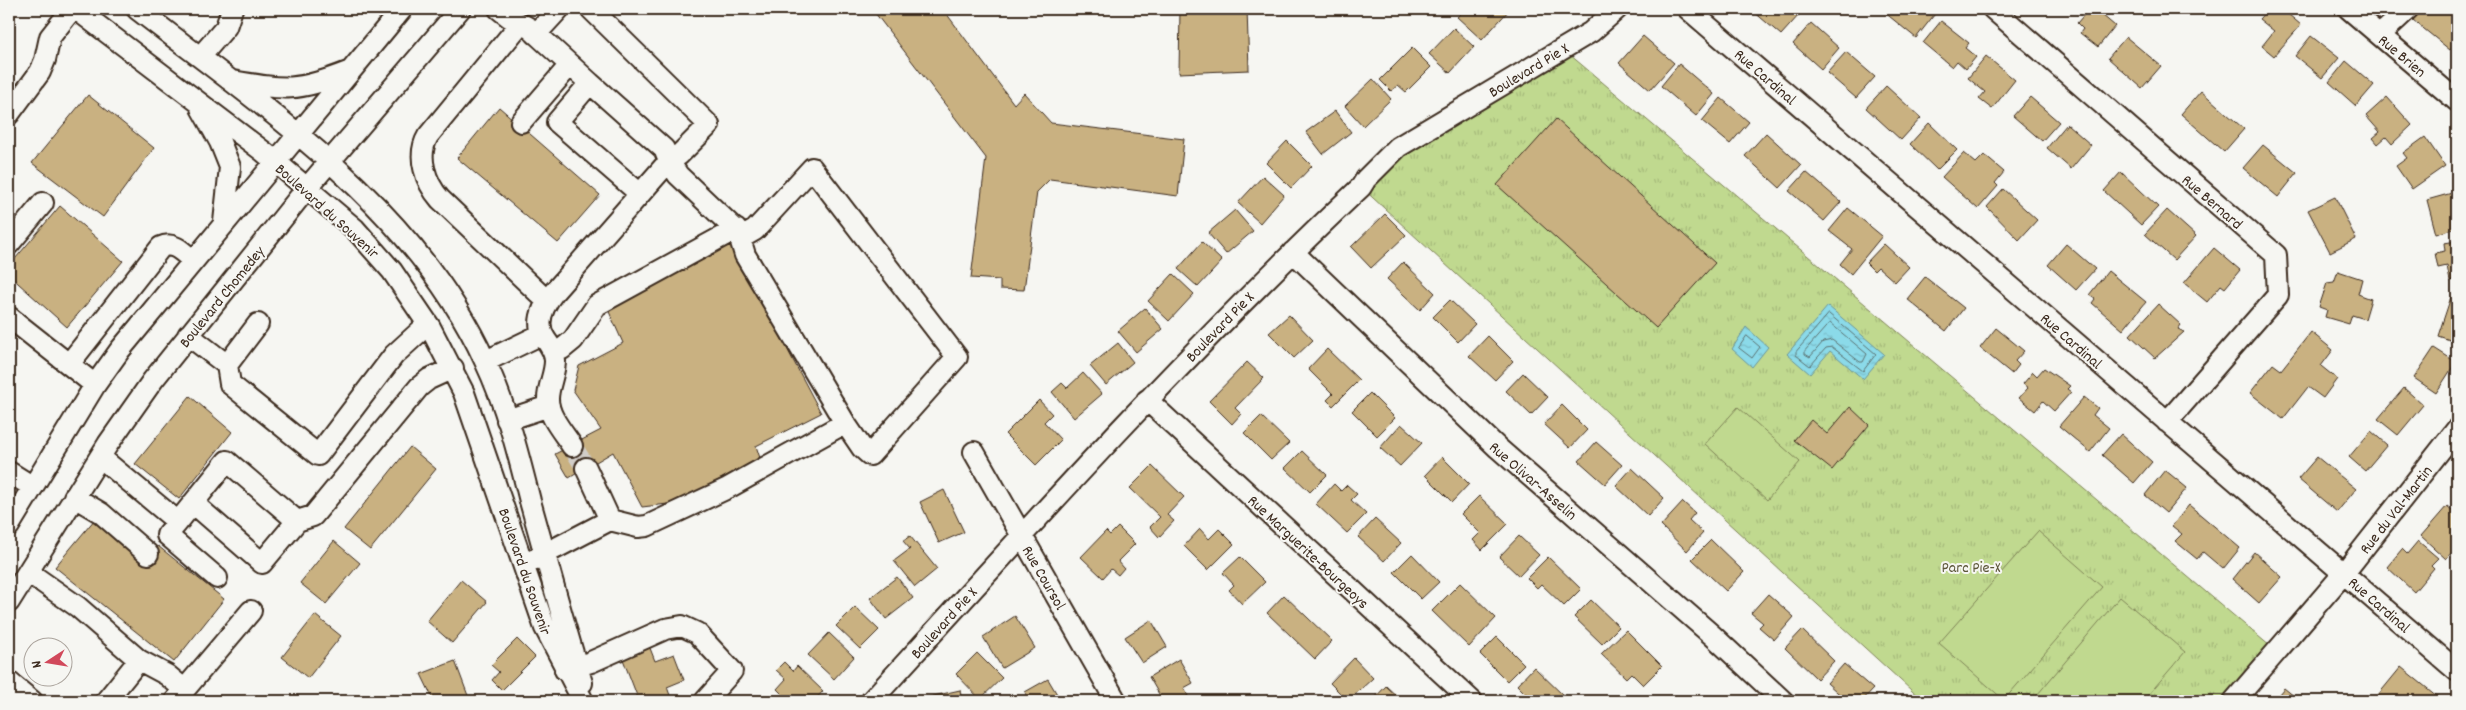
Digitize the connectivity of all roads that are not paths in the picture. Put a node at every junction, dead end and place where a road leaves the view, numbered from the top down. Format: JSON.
{"nodes":[{"id":1,"x":72,"y":9,"type":"edge"},
{"id":2,"x":76,"y":9,"type":"edge"},
{"id":3,"x":137,"y":9,"type":"edge"},
{"id":4,"x":232,"y":9,"type":"edge"},
{"id":5,"x":402,"y":9,"type":"edge"},
{"id":6,"x":460,"y":9,"type":"edge"},
{"id":7,"x":499,"y":9,"type":"edge"},
{"id":8,"x":559,"y":9,"type":"edge"},
{"id":9,"x":591,"y":9,"type":"edge"},
{"id":10,"x":1616,"y":9,"type":"edge"},
{"id":11,"x":1688,"y":9,"type":"edge"},
{"id":12,"x":1993,"y":9,"type":"edge"},
{"id":13,"x":2349,"y":9,"type":"edge"},
{"id":14,"x":2408,"y":9,"type":"edge"},
{"id":15,"x":528,"y":29,"type":"junction"},
{"id":16,"x":2380,"y":35,"type":"junction"},
{"id":17,"x":200,"y":57,"type":"junction"},
{"id":18,"x":570,"y":65,"type":"junction"},
{"id":19,"x":350,"y":72,"type":"junction"},
{"id":20,"x":231,"y":81,"type":"junction"},
{"id":21,"x":590,"y":83,"type":"junction"},
{"id":22,"x":196,"y":100,"type":"junction"},
{"id":23,"x":2457,"y":101,"type":"edge"},
{"id":24,"x":9,"y":114,"type":"edge"},
{"id":25,"x":521,"y":122,"type":"dead end"},
{"id":26,"x":297,"y":134,"type":"junction"},
{"id":27,"x":669,"y":161,"type":"junction"},
{"id":28,"x":276,"y":162,"type":"junction"},
{"id":29,"x":329,"y":163,"type":"junction"},
{"id":30,"x":307,"y":188,"type":"junction"},
{"id":31,"x":640,"y":193,"type":"junction"},
{"id":32,"x":43,"y":203,"type":"dead end"},
{"id":33,"x":223,"y":224,"type":"junction"},
{"id":34,"x":739,"y":233,"type":"junction"},
{"id":35,"x":9,"y":244,"type":"edge"},
{"id":36,"x":1292,"y":252,"type":"junction"},
{"id":37,"x":193,"y":261,"type":"junction"},
{"id":38,"x":547,"y":300,"type":"junction"},
{"id":39,"x":9,"y":317,"type":"edge"},
{"id":40,"x":258,"y":324,"type":"dead end"},
{"id":41,"x":428,"y":324,"type":"junction"},
{"id":42,"x":542,"y":334,"type":"junction"},
{"id":43,"x":188,"y":335,"type":"junction"},
{"id":44,"x":553,"y":352,"type":"junction"},
{"id":45,"x":486,"y":361,"type":"junction"},
{"id":46,"x":69,"y":364,"type":"junction"},
{"id":47,"x":227,"y":365,"type":"junction"},
{"id":48,"x":453,"y":368,"type":"junction"},
{"id":49,"x":95,"y":385,"type":"junction"},
{"id":50,"x":1147,"y":400,"type":"junction"},
{"id":51,"x":549,"y":406,"type":"junction"},
{"id":52,"x":507,"y":420,"type":"junction"},
{"id":53,"x":2167,"y":422,"type":"junction"},
{"id":54,"x":845,"y":423,"type":"junction"},
{"id":55,"x":2457,"y":429,"type":"edge"},
{"id":56,"x":572,"y":446,"type":"tunnel mouth"},
{"id":57,"x":974,"y":452,"type":"dead end"},
{"id":58,"x":100,"y":458,"type":"junction"},
{"id":59,"x":586,"y":468,"type":"tunnel mouth"},
{"id":60,"x":9,"y":472,"type":"edge"},
{"id":61,"x":33,"y":488,"type":"junction"},
{"id":62,"x":74,"y":497,"type":"junction"},
{"id":63,"x":193,"y":503,"type":"junction"},
{"id":64,"x":610,"y":520,"type":"junction"},
{"id":65,"x":297,"y":521,"type":"junction"},
{"id":66,"x":178,"y":522,"type":"junction"},
{"id":67,"x":9,"y":526,"type":"edge"},
{"id":68,"x":1021,"y":536,"type":"junction"},
{"id":69,"x":148,"y":554,"type":"dead end"},
{"id":70,"x":545,"y":555,"type":"junction"},
{"id":71,"x":522,"y":564,"type":"junction"},
{"id":72,"x":28,"y":572,"type":"junction"},
{"id":73,"x":2344,"y":573,"type":"junction"},
{"id":74,"x":217,"y":578,"type":"dead end"},
{"id":75,"x":9,"y":602,"type":"edge"},
{"id":76,"x":251,"y":611,"type":"dead end"},
{"id":77,"x":139,"y":660,"type":"junction"},
{"id":78,"x":571,"y":668,"type":"junction"},
{"id":79,"x":2457,"y":671,"type":"edge"},
{"id":80,"x":9,"y":682,"type":"edge"},
{"id":81,"x":180,"y":696,"type":"edge"},
{"id":82,"x":877,"y":699,"type":"edge"},
{"id":83,"x":32,"y":701,"type":"edge"},
{"id":84,"x":106,"y":701,"type":"edge"},
{"id":85,"x":583,"y":701,"type":"edge"},
{"id":86,"x":588,"y":701,"type":"edge"},
{"id":87,"x":705,"y":701,"type":"edge"},
{"id":88,"x":1116,"y":701,"type":"edge"},
{"id":89,"x":1472,"y":701,"type":"edge"},
{"id":90,"x":1783,"y":701,"type":"edge"},
{"id":91,"x":2234,"y":701,"type":"edge"}],
"edges":[{"from":1,"to":24,"type":"street"},
{"from":2,"to":22,"type":"street","name":"Boulevard du Souvenir"},
{"from":3,"to":17,"type":"street","name":"Boulevard du Souvenir"},
{"from":4,"to":17,"type":"street"},
{"from":5,"to":19,"type":"street"},
{"from":6,"to":29,"type":"street","name":"Boulevard Chomedey"},
{"from":7,"to":15,"type":"street"},
{"from":8,"to":15,"type":"street"},
{"from":9,"to":27,"type":"street"},
{"from":10,"to":36,"type":"street","name":"Boulevard Pie X"},
{"from":11,"to":53,"type":"street","name":"Rue Cardinal"},
{"from":12,"to":53,"type":"street","name":"Rue Bernard"},
{"from":13,"to":16,"type":"street","name":"Rue Brien"},
{"from":14,"to":16,"type":"street"},
{"from":15,"to":18,"type":"street"},
{"from":15,"to":38,"type":"street"},
{"from":16,"to":23,"type":"street","name":"Rue Brien"},
{"from":17,"to":20,"type":"street","name":"Boulevard du Souvenir"},
{"from":18,"to":21,"type":"street"},
{"from":18,"to":25,"type":"street"},
{"from":19,"to":20,"type":"street"},
{"from":19,"to":26,"type":"street"},
{"from":20,"to":26,"type":"street","name":"Boulevard du Souvenir"},
{"from":21,"to":27,"type":"street"},
{"from":21,"to":31,"type":"street"},
{"from":22,"to":28,"type":"street","name":"Boulevard du Souvenir"},
{"from":22,"to":33,"type":"street"},
{"from":26,"to":28,"type":"street"},
{"from":26,"to":29,"type":"street","name":"Boulevard du Souvenir"},
{"from":27,"to":31,"type":"street"},
{"from":27,"to":34,"type":"street"},
{"from":28,"to":30,"type":"street","name":"Boulevard du Souvenir"},
{"from":28,"to":33,"type":"street"},
{"from":29,"to":30,"type":"street","name":"Boulevard Chomedey"},
{"from":29,"to":45,"type":"street","name":"Boulevard du Souvenir"},
{"from":30,"to":41,"type":"street","name":"Boulevard du Souvenir"},
{"from":30,"to":43,"type":"street","name":"Boulevard Chomedey"},
{"from":31,"to":38,"type":"street"},
{"from":32,"to":35,"type":"street"},
{"from":33,"to":37,"type":"street"},
{"from":34,"to":44,"type":"street"},
{"from":34,"to":54,"type":"street"},
{"from":34,"to":54,"type":"street"},
{"from":36,"to":50,"type":"street","name":"Boulevard Pie X"},
{"from":36,"to":90,"type":"street","name":"Rue Olivar-Asselin"},
{"from":37,"to":46,"type":"street"},
{"from":37,"to":49,"type":"street"},
{"from":38,"to":42,"type":"street"},
{"from":39,"to":46,"type":"street"},
{"from":40,"to":47,"type":"street"},
{"from":41,"to":47,"type":"street"},
{"from":41,"to":48,"type":"street","name":"Boulevard du Souvenir"},
{"from":42,"to":44,"type":"street"},
{"from":42,"to":45,"type":"street"},
{"from":43,"to":47,"type":"street"},
{"from":43,"to":58,"type":"street","name":"Boulevard Chomedey"},
{"from":44,"to":51,"type":"street"},
{"from":45,"to":52,"type":"street","name":"Boulevard du Souvenir"},
{"from":46,"to":49,"type":"street"},
{"from":48,"to":65,"type":"street"},
{"from":48,"to":71,"type":"street","name":"Boulevard du Souvenir"},
{"from":49,"to":61,"type":"street"},
{"from":50,"to":68,"type":"street","name":"Boulevard Pie X"},
{"from":50,"to":89,"type":"street","name":"Rue Marguerite-Bourgeoys"},
{"from":51,"to":52,"type":"street"},
{"from":51,"to":56,"type":"street"},
{"from":52,"to":70,"type":"street","name":"Boulevard du Souvenir"},
{"from":53,"to":73,"type":"street","name":"Rue Cardinal"},
{"from":54,"to":64,"type":"street"},
{"from":55,"to":73,"type":"street","name":"Rue du Val-Martin"},
{"from":57,"to":68,"type":"street","name":"Rue Coursol"},
{"from":58,"to":62,"type":"street","name":"Boulevard Chomedey"},
{"from":58,"to":66,"type":"street"},
{"from":59,"to":64,"type":"street"},
{"from":60,"to":61,"type":"street"},
{"from":61,"to":67,"type":"street"},
{"from":62,"to":69,"type":"street"},
{"from":62,"to":72,"type":"street","name":"Boulevard Chomedey"},
{"from":63,"to":65,"type":"street"},
{"from":63,"to":65,"type":"street"},
{"from":63,"to":66,"type":"street"},
{"from":64,"to":70,"type":"street"},
{"from":66,"to":74,"type":"street"},
{"from":68,"to":82,"type":"street","name":"Boulevard Pie X"},
{"from":68,"to":88,"type":"street","name":"Rue Coursol"},
{"from":70,"to":71,"type":"street"},
{"from":70,"to":78,"type":"street","name":"Boulevard du Souvenir"},
{"from":71,"to":78,"type":"street","name":"Boulevard du Souvenir"},
{"from":72,"to":75,"type":"street","name":"Boulevard Chomedey"},
{"from":72,"to":77,"type":"street"},
{"from":73,"to":79,"type":"street","name":"Rue Cardinal"},
{"from":73,"to":91,"type":"street","name":"Rue du Val-Martin"},
{"from":76,"to":81,"type":"street"},
{"from":77,"to":81,"type":"street"},
{"from":77,"to":84,"type":"street"},
{"from":78,"to":85,"type":"street","name":"Boulevard du Souvenir"},
{"from":78,"to":86,"type":"street","name":"Boulevard du Souvenir"},
{"from":78,"to":87,"type":"street"},
{"from":80,"to":83,"type":"street"}]}
